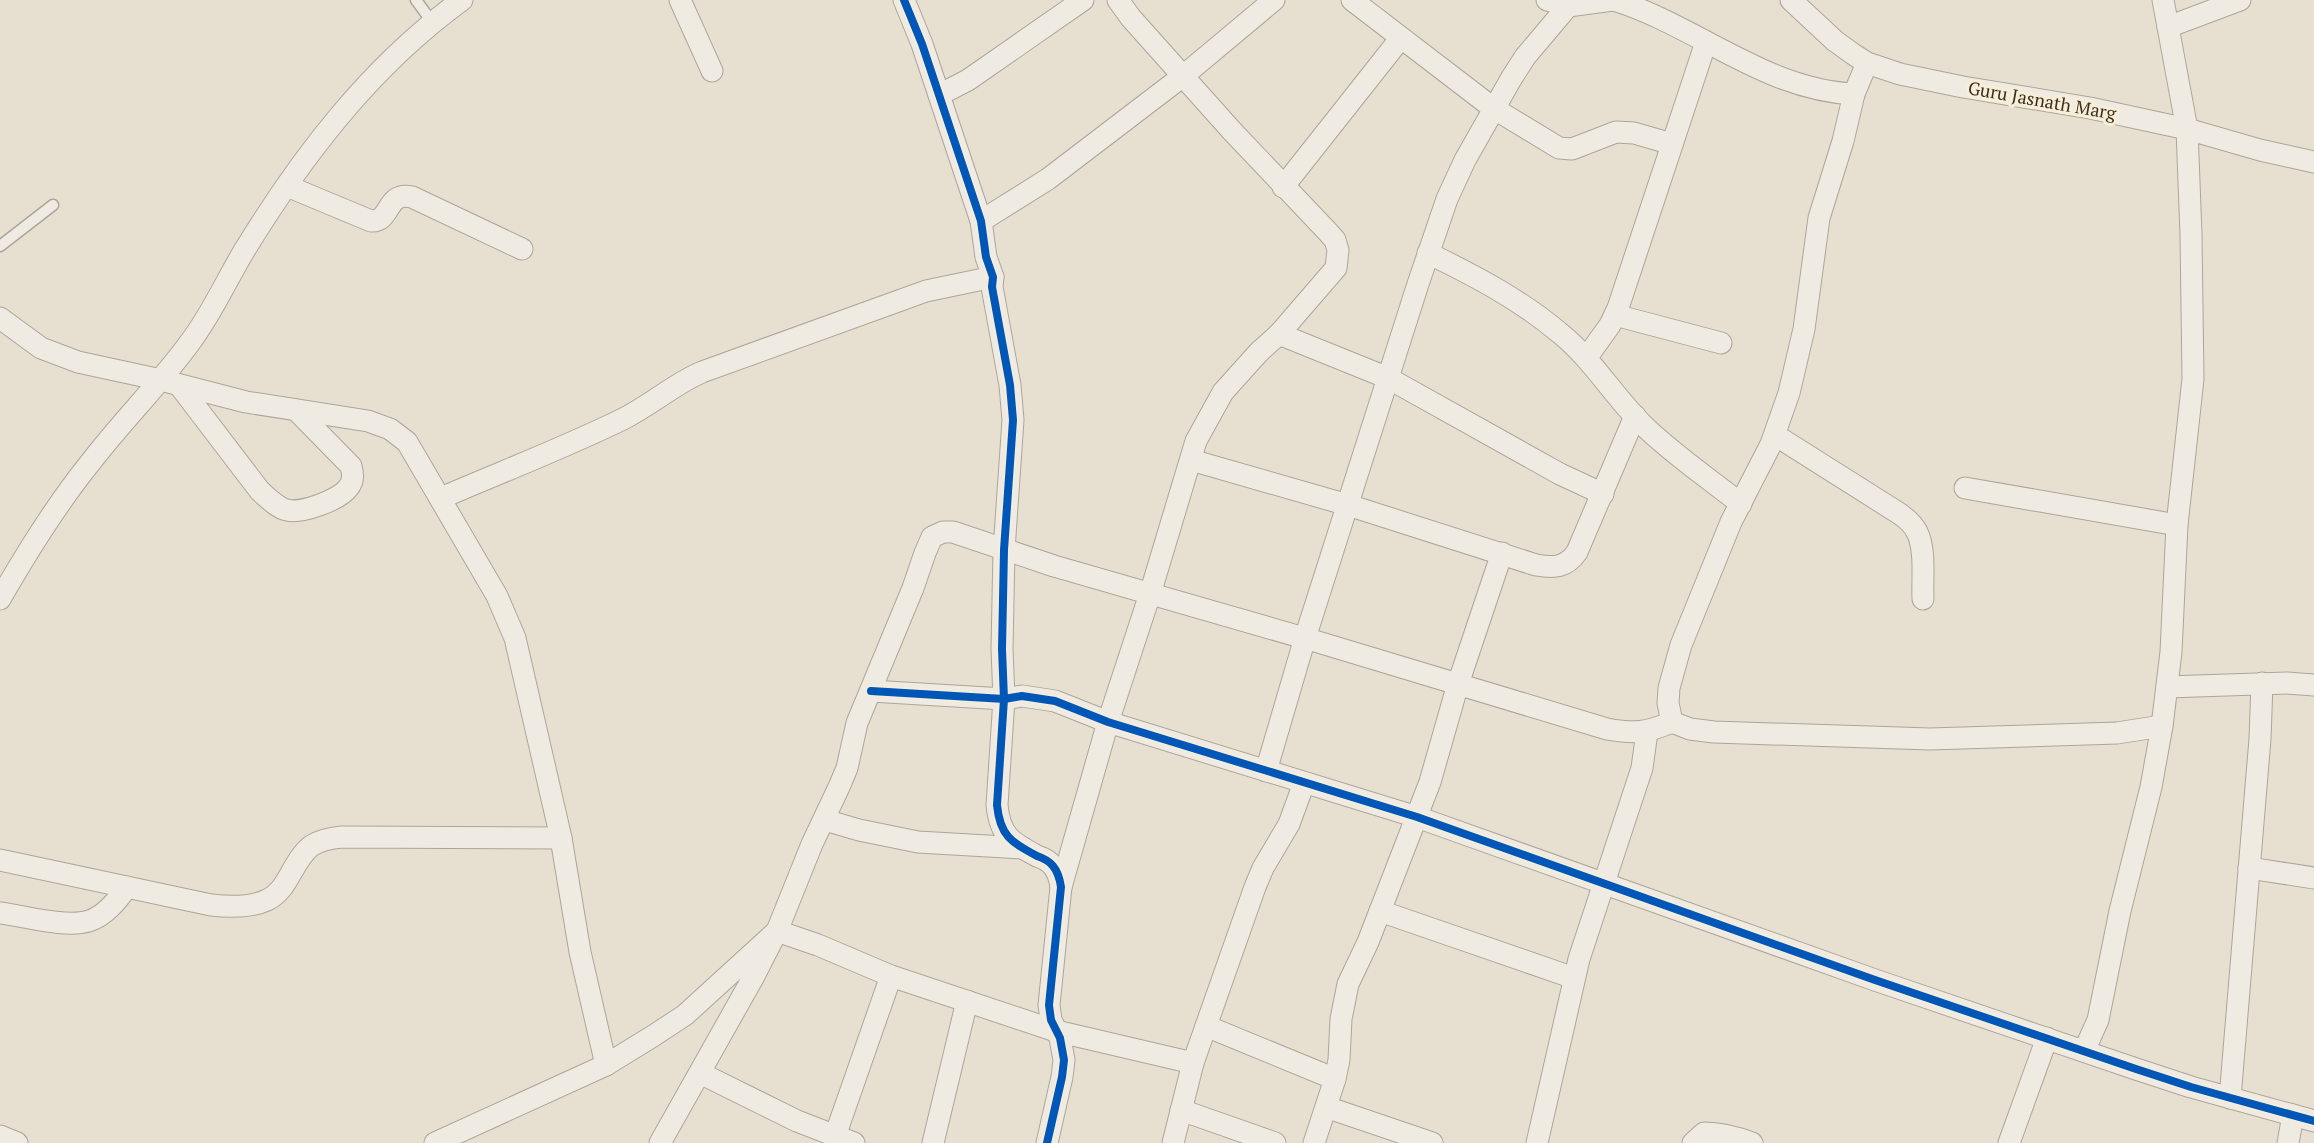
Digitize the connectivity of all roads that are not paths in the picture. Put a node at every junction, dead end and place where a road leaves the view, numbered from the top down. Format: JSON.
{"nodes":[{"id":1,"x":416,"y":0,"type":"edge"},
{"id":2,"x":462,"y":0,"type":"edge"},
{"id":3,"x":680,"y":0,"type":"edge"},
{"id":4,"x":904,"y":0,"type":"edge"},
{"id":5,"x":1083,"y":0,"type":"edge"},
{"id":6,"x":1118,"y":0,"type":"edge"},
{"id":7,"x":1274,"y":0,"type":"edge"},
{"id":8,"x":1352,"y":0,"type":"edge"},
{"id":9,"x":1547,"y":0,"type":"edge"},
{"id":10,"x":1614,"y":0,"type":"edge"},
{"id":11,"x":1791,"y":0,"type":"edge"},
{"id":12,"x":2163,"y":0,"type":"edge"},
{"id":13,"x":2240,"y":0,"type":"edge"},
{"id":14,"x":1576,"y":3,"type":"edge"},
{"id":15,"x":432,"y":22,"type":"junction"},
{"id":16,"x":2168,"y":27,"type":"junction"},
{"id":17,"x":1401,"y":39,"type":"junction"},
{"id":18,"x":1706,"y":42,"type":"junction"},
{"id":19,"x":1867,"y":63,"type":"junction"},
{"id":20,"x":712,"y":70,"type":"dead end"},
{"id":21,"x":1182,"y":76,"type":"junction"},
{"id":22,"x":1854,"y":94,"type":"junction"},
{"id":23,"x":939,"y":95,"type":"junction"},
{"id":24,"x":1493,"y":108,"type":"junction"},
{"id":25,"x":2187,"y":129,"type":"junction"},
{"id":26,"x":1672,"y":144,"type":"junction"},
{"id":27,"x":2314,"y":162,"type":"edge"},
{"id":28,"x":288,"y":186,"type":"junction"},
{"id":29,"x":1283,"y":187,"type":"junction"},
{"id":30,"x":53,"y":205,"type":"dead end"},
{"id":31,"x":981,"y":221,"type":"junction"},
{"id":32,"x":0,"y":246,"type":"edge"},
{"id":33,"x":522,"y":249,"type":"dead end"},
{"id":34,"x":1428,"y":253,"type":"junction"},
{"id":35,"x":993,"y":277,"type":"junction"},
{"id":36,"x":1615,"y":315,"type":"junction"},
{"id":37,"x":0,"y":318,"type":"edge"},
{"id":38,"x":1279,"y":334,"type":"junction"},
{"id":39,"x":1721,"y":343,"type":"dead end"},
{"id":40,"x":1587,"y":357,"type":"junction"},
{"id":41,"x":1388,"y":378,"type":"junction"},
{"id":42,"x":170,"y":382,"type":"junction"},
{"id":43,"x":296,"y":410,"type":"junction"},
{"id":44,"x":1635,"y":416,"type":"junction"},
{"id":45,"x":1774,"y":435,"type":"junction"},
{"id":46,"x":1191,"y":460,"type":"junction"},
{"id":47,"x":1965,"y":488,"type":"dead end"},
{"id":48,"x":1603,"y":494,"type":"junction"},
{"id":49,"x":441,"y":498,"type":"junction"},
{"id":50,"x":1741,"y":504,"type":"junction"},
{"id":51,"x":1348,"y":505,"type":"junction"},
{"id":52,"x":2177,"y":525,"type":"junction"},
{"id":53,"x":1004,"y":550,"type":"junction"},
{"id":54,"x":1502,"y":553,"type":"junction"},
{"id":55,"x":1150,"y":594,"type":"junction"},
{"id":56,"x":0,"y":599,"type":"edge"},
{"id":57,"x":1923,"y":599,"type":"dead end"},
{"id":58,"x":1305,"y":638,"type":"junction"},
{"id":59,"x":2262,"y":683,"type":"junction"},
{"id":60,"x":1458,"y":684,"type":"junction"},
{"id":61,"x":2314,"y":685,"type":"edge"},
{"id":62,"x":2166,"y":687,"type":"junction"},
{"id":63,"x":871,"y":691,"type":"junction"},
{"id":64,"x":1004,"y":699,"type":"junction"},
{"id":65,"x":1108,"y":722,"type":"junction"},
{"id":66,"x":1672,"y":722,"type":"junction"},
{"id":67,"x":2162,"y":726,"type":"junction"},
{"id":68,"x":1647,"y":732,"type":"junction"},
{"id":69,"x":1266,"y":771,"type":"junction"},
{"id":70,"x":1304,"y":783,"type":"junction"},
{"id":71,"x":1417,"y":817,"type":"junction"},
{"id":72,"x":825,"y":820,"type":"junction"},
{"id":73,"x":561,"y":838,"type":"junction"},
{"id":74,"x":1023,"y":848,"type":"junction"},
{"id":75,"x":0,"y":860,"type":"edge"},
{"id":76,"x":2249,"y":868,"type":"junction"},
{"id":77,"x":2314,"y":878,"type":"edge"},
{"id":78,"x":1604,"y":883,"type":"junction"},
{"id":79,"x":127,"y":887,"type":"junction"},
{"id":80,"x":1061,"y":887,"type":"junction"},
{"id":81,"x":1380,"y":911,"type":"junction"},
{"id":82,"x":0,"y":913,"type":"edge"},
{"id":83,"x":777,"y":931,"type":"junction"},
{"id":84,"x":891,"y":976,"type":"junction"},
{"id":85,"x":1575,"y":978,"type":"junction"},
{"id":86,"x":967,"y":1001,"type":"junction"},
{"id":87,"x":1206,"y":1026,"type":"junction"},
{"id":88,"x":1056,"y":1031,"type":"junction"},
{"id":89,"x":2047,"y":1038,"type":"junction"},
{"id":90,"x":2084,"y":1051,"type":"junction"},
{"id":91,"x":1193,"y":1063,"type":"junction"},
{"id":92,"x":606,"y":1065,"type":"junction"},
{"id":93,"x":700,"y":1073,"type":"junction"},
{"id":94,"x":1335,"y":1079,"type":"junction"},
{"id":95,"x":2230,"y":1098,"type":"junction"},
{"id":96,"x":1326,"y":1107,"type":"junction"},
{"id":97,"x":1181,"y":1110,"type":"junction"},
{"id":98,"x":2293,"y":1115,"type":"junction"},
{"id":99,"x":2314,"y":1121,"type":"edge"},
{"id":100,"x":0,"y":1136,"type":"edge"},
{"id":101,"x":844,"y":1139,"type":"edge"},
{"id":102,"x":17,"y":1143,"type":"edge"},
{"id":103,"x":435,"y":1143,"type":"edge"},
{"id":104,"x":660,"y":1143,"type":"edge"},
{"id":105,"x":933,"y":1143,"type":"edge"},
{"id":106,"x":1047,"y":1143,"type":"edge"},
{"id":107,"x":1173,"y":1143,"type":"edge"},
{"id":108,"x":1275,"y":1143,"type":"edge"},
{"id":109,"x":1314,"y":1143,"type":"edge"},
{"id":110,"x":1432,"y":1143,"type":"edge"},
{"id":111,"x":1537,"y":1143,"type":"edge"},
{"id":112,"x":1693,"y":1143,"type":"edge"},
{"id":113,"x":1752,"y":1143,"type":"edge"},
{"id":114,"x":2009,"y":1143,"type":"edge"},
{"id":115,"x":2288,"y":1143,"type":"edge"}],
"edges":[{"from":1,"to":15,"type":"lane"},
{"from":2,"to":15,"type":"street"},
{"from":3,"to":20,"type":"street"},
{"from":4,"to":23,"type":"street"},
{"from":5,"to":23,"type":"street"},
{"from":6,"to":21,"type":"street"},
{"from":7,"to":21,"type":"street"},
{"from":8,"to":17,"type":"street"},
{"from":9,"to":14,"type":"street"},
{"from":10,"to":14,"type":"street"},
{"from":10,"to":18,"type":"street"},
{"from":11,"to":19,"type":"street","name":"Guru Jasnath Marg"},
{"from":12,"to":16,"type":"street"},
{"from":13,"to":16,"type":"street"},
{"from":14,"to":24,"type":"street"},
{"from":15,"to":28,"type":"street"},
{"from":16,"to":25,"type":"street"},
{"from":17,"to":24,"type":"street"},
{"from":17,"to":29,"type":"street"},
{"from":18,"to":22,"type":"street"},
{"from":18,"to":26,"type":"street"},
{"from":19,"to":22,"type":"street"},
{"from":19,"to":25,"type":"street","name":"Guru Jasnath Marg"},
{"from":21,"to":29,"type":"street"},
{"from":21,"to":31,"type":"street"},
{"from":22,"to":45,"type":"street"},
{"from":23,"to":31,"type":"street"},
{"from":24,"to":26,"type":"street"},
{"from":24,"to":34,"type":"street"},
{"from":25,"to":27,"type":"street","name":"Guru Jasnath Marg"},
{"from":25,"to":52,"type":"street"},
{"from":26,"to":36,"type":"street"},
{"from":28,"to":33,"type":"street"},
{"from":28,"to":42,"type":"street"},
{"from":29,"to":38,"type":"street"},
{"from":30,"to":32,"type":"lane"},
{"from":31,"to":35,"type":"street"},
{"from":34,"to":40,"type":"street"},
{"from":34,"to":41,"type":"street"},
{"from":35,"to":49,"type":"street"},
{"from":35,"to":53,"type":"street"},
{"from":36,"to":39,"type":"street"},
{"from":36,"to":40,"type":"street"},
{"from":37,"to":42,"type":"street"},
{"from":38,"to":41,"type":"street"},
{"from":38,"to":46,"type":"street"},
{"from":40,"to":44,"type":"street"},
{"from":41,"to":48,"type":"street"},
{"from":41,"to":51,"type":"street"},
{"from":42,"to":43,"type":"street"},
{"from":42,"to":43,"type":"street"},
{"from":42,"to":56,"type":"street"},
{"from":43,"to":49,"type":"street"},
{"from":44,"to":48,"type":"street"},
{"from":44,"to":50,"type":"street"},
{"from":45,"to":50,"type":"street"},
{"from":45,"to":57,"type":"street"},
{"from":46,"to":51,"type":"street"},
{"from":46,"to":55,"type":"street"},
{"from":47,"to":52,"type":"street"},
{"from":48,"to":54,"type":"street"},
{"from":49,"to":73,"type":"street"},
{"from":50,"to":66,"type":"street"},
{"from":51,"to":54,"type":"street"},
{"from":51,"to":58,"type":"street"},
{"from":52,"to":62,"type":"street"},
{"from":53,"to":55,"type":"street"},
{"from":53,"to":63,"type":"street"},
{"from":53,"to":64,"type":"street"},
{"from":54,"to":60,"type":"street"},
{"from":55,"to":58,"type":"street"},
{"from":55,"to":65,"type":"street"},
{"from":58,"to":60,"type":"street"},
{"from":58,"to":69,"type":"street"},
{"from":59,"to":61,"type":"street"},
{"from":59,"to":62,"type":"street"},
{"from":59,"to":76,"type":"street"},
{"from":60,"to":68,"type":"street"},
{"from":60,"to":71,"type":"street"},
{"from":62,"to":67,"type":"street"},
{"from":63,"to":64,"type":"street"},
{"from":63,"to":72,"type":"street"},
{"from":64,"to":65,"type":"street"},
{"from":64,"to":74,"type":"street"},
{"from":65,"to":69,"type":"street"},
{"from":65,"to":80,"type":"street"},
{"from":66,"to":67,"type":"street"},
{"from":66,"to":68,"type":"street"},
{"from":67,"to":90,"type":"street"},
{"from":68,"to":78,"type":"street"},
{"from":69,"to":70,"type":"street"},
{"from":70,"to":71,"type":"street"},
{"from":70,"to":87,"type":"street"},
{"from":71,"to":78,"type":"street"},
{"from":71,"to":81,"type":"street"},
{"from":72,"to":74,"type":"street"},
{"from":72,"to":83,"type":"street"},
{"from":73,"to":79,"type":"street"},
{"from":73,"to":92,"type":"street"},
{"from":74,"to":80,"type":"street"},
{"from":75,"to":79,"type":"street"},
{"from":76,"to":77,"type":"street"},
{"from":76,"to":95,"type":"street"},
{"from":78,"to":85,"type":"street"},
{"from":78,"to":89,"type":"street"},
{"from":79,"to":82,"type":"street"},
{"from":80,"to":88,"type":"street"},
{"from":81,"to":85,"type":"street"},
{"from":81,"to":94,"type":"street"},
{"from":83,"to":84,"type":"street"},
{"from":83,"to":92,"type":"street"},
{"from":83,"to":93,"type":"street"},
{"from":84,"to":86,"type":"street"},
{"from":84,"to":101,"type":"street"},
{"from":85,"to":111,"type":"street"},
{"from":86,"to":88,"type":"street"},
{"from":86,"to":105,"type":"street"},
{"from":87,"to":91,"type":"street"},
{"from":87,"to":94,"type":"street"},
{"from":88,"to":91,"type":"street"},
{"from":88,"to":106,"type":"street"},
{"from":89,"to":90,"type":"street"},
{"from":89,"to":114,"type":"street"},
{"from":90,"to":95,"type":"street"},
{"from":91,"to":97,"type":"street"},
{"from":92,"to":103,"type":"street"},
{"from":93,"to":101,"type":"street"},
{"from":93,"to":104,"type":"street"},
{"from":94,"to":96,"type":"street"},
{"from":95,"to":98,"type":"street"},
{"from":96,"to":109,"type":"street"},
{"from":96,"to":110,"type":"street"},
{"from":97,"to":107,"type":"street"},
{"from":97,"to":108,"type":"street"},
{"from":98,"to":99,"type":"street"},
{"from":98,"to":115,"type":"street"},
{"from":100,"to":102,"type":"street"},
{"from":112,"to":113,"type":"street"}]}
